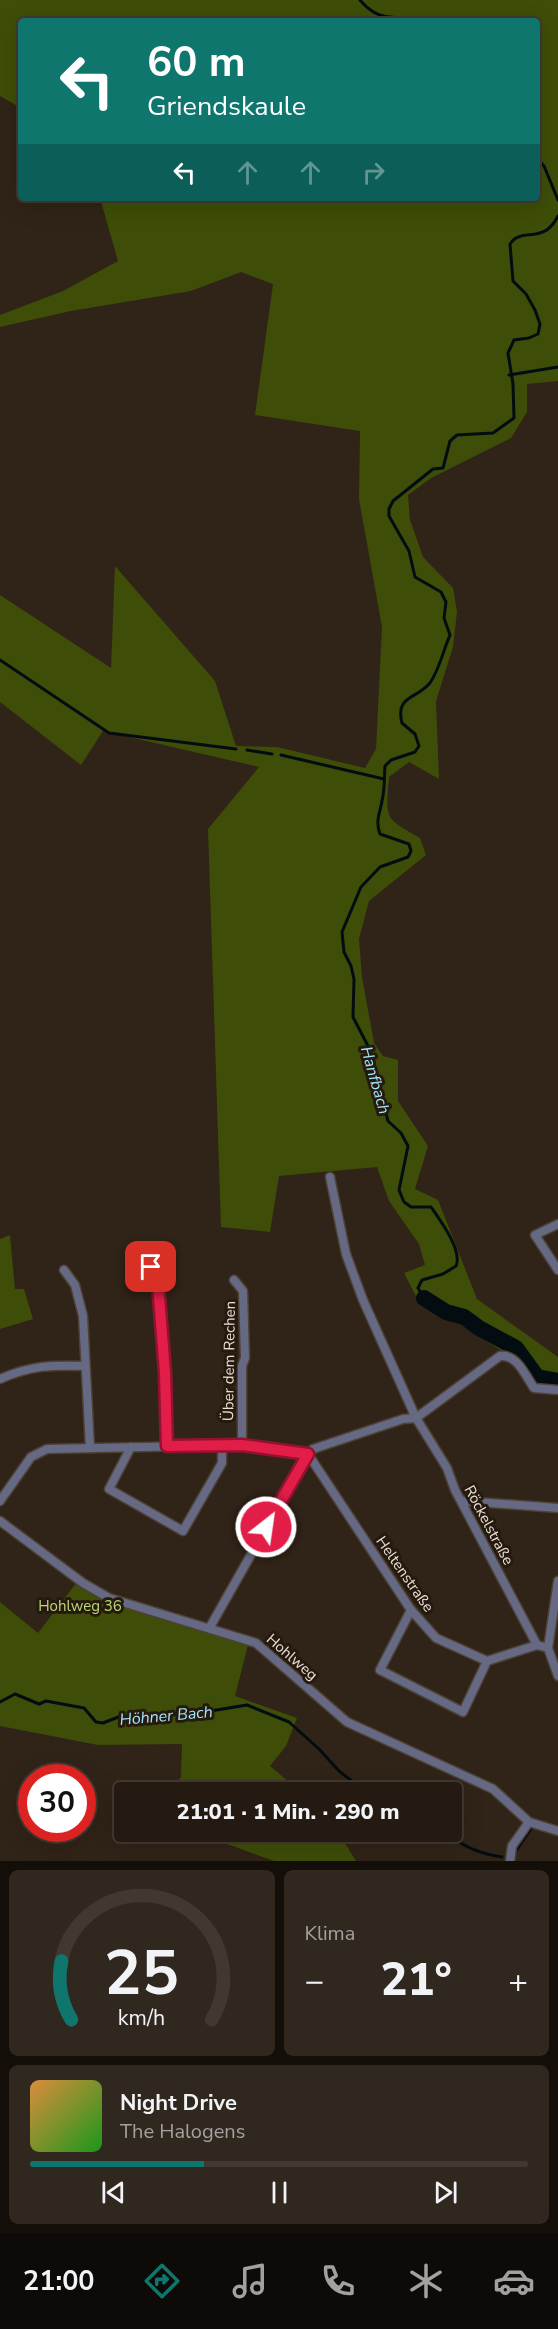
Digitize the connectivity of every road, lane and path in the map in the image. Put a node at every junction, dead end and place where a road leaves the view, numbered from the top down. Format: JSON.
{"nodes":[{"id":1,"x":330,"y":1177,"type":"dead end"},
{"id":2,"x":558,"y":1224,"type":"edge"},
{"id":3,"x":151,"y":1267,"type":"dead end"},
{"id":4,"x":64,"y":1270,"type":"dead end"},
{"id":5,"x":558,"y":1270,"type":"edge"},
{"id":6,"x":234,"y":1280,"type":"dead end"},
{"id":7,"x":85,"y":1366,"type":"junction"},
{"id":8,"x":0,"y":1379,"type":"edge"},
{"id":9,"x":558,"y":1389,"type":"edge"},
{"id":10,"x":416,"y":1418,"type":"junction"},
{"id":11,"x":222,"y":1445,"type":"junction"},
{"id":12,"x":242,"y":1445,"type":"junction"},
{"id":13,"x":167,"y":1446,"type":"junction"},
{"id":14,"x":131,"y":1447,"type":"junction"},
{"id":15,"x":90,"y":1448,"type":"junction"},
{"id":16,"x":308,"y":1454,"type":"junction"},
{"id":17,"x":0,"y":1501,"type":"edge"},
{"id":18,"x":462,"y":1501,"type":"junction"},
{"id":19,"x":558,"y":1508,"type":"edge"},
{"id":20,"x":0,"y":1521,"type":"edge"},
{"id":21,"x":558,"y":1581,"type":"edge"},
{"id":22,"x":411,"y":1610,"type":"junction"},
{"id":23,"x":210,"y":1627,"type":"junction"},
{"id":24,"x":537,"y":1645,"type":"junction"},
{"id":25,"x":548,"y":1648,"type":"junction"},
{"id":26,"x":487,"y":1661,"type":"junction"},
{"id":27,"x":558,"y":1676,"type":"edge"},
{"id":28,"x":529,"y":1822,"type":"junction"},
{"id":29,"x":558,"y":1831,"type":"edge"},
{"id":30,"x":510,"y":1861,"type":"edge"}],
"edges":[{"from":1,"to":10,"type":"street","name":"Röckelstraße"},
{"from":2,"to":5,"type":"street"},
{"from":3,"to":13,"type":"street"},
{"from":4,"to":7,"type":"street"},
{"from":6,"to":12,"type":"street","name":"Über dem Rechen"},
{"from":7,"to":8,"type":"street"},
{"from":7,"to":15,"type":"street"},
{"from":9,"to":10,"type":"street"},
{"from":10,"to":16,"type":"street"},
{"from":10,"to":18,"type":"street","name":"Röckelstraße"},
{"from":11,"to":12,"type":"street"},
{"from":11,"to":13,"type":"street"},
{"from":11,"to":14,"type":"street"},
{"from":12,"to":16,"type":"street"},
{"from":13,"to":14,"type":"street"},
{"from":14,"to":15,"type":"street"},
{"from":15,"to":17,"type":"street"},
{"from":16,"to":22,"type":"street","name":"Heltenstraße"},
{"from":16,"to":23,"type":"street"},
{"from":18,"to":19,"type":"street"},
{"from":18,"to":24,"type":"street","name":"Röckelstraße"},
{"from":20,"to":23,"type":"street","name":"Hohlweg"},
{"from":21,"to":25,"type":"street"},
{"from":22,"to":26,"type":"street","name":"Heltenstraße"},
{"from":22,"to":26,"type":"street"},
{"from":23,"to":28,"type":"street","name":"Hohlweg"},
{"from":24,"to":25,"type":"street"},
{"from":24,"to":26,"type":"street"},
{"from":25,"to":27,"type":"street"},
{"from":28,"to":29,"type":"street","name":"Hohlweg"},
{"from":28,"to":30,"type":"street"}]}
